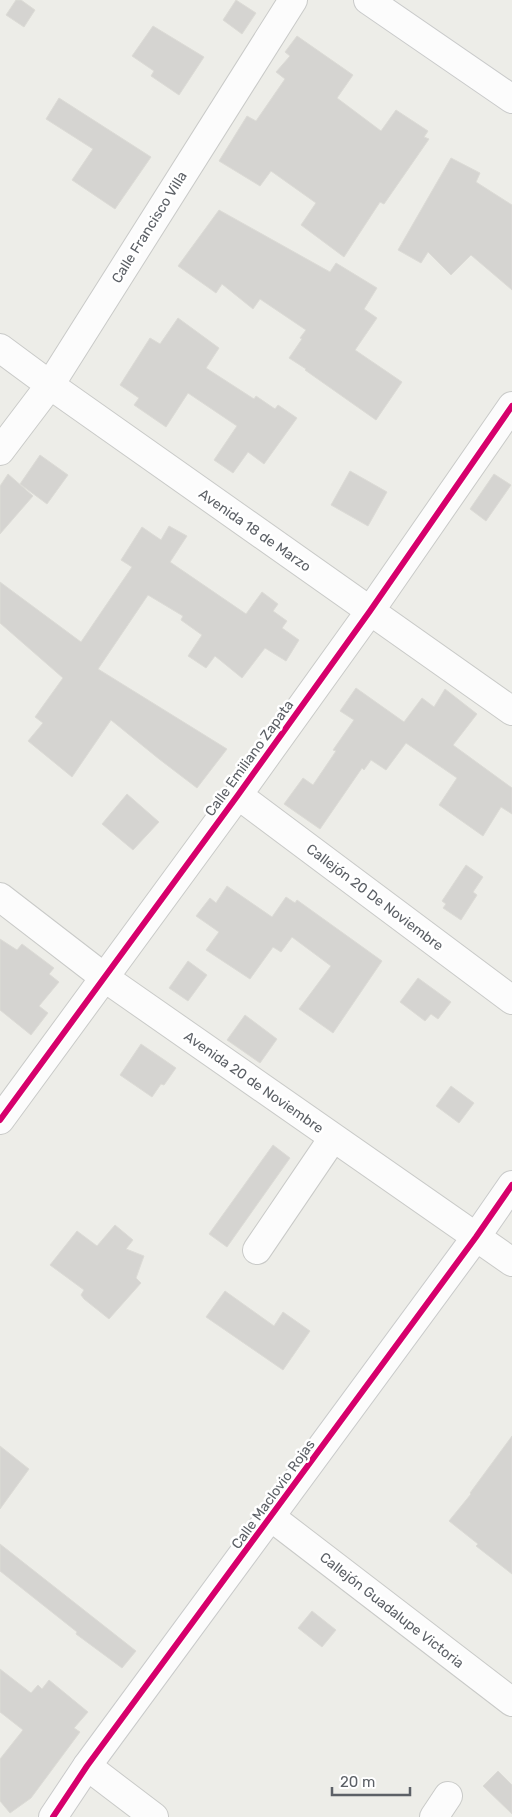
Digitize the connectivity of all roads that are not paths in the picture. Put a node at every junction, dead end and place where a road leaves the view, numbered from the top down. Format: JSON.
{"nodes":[{"id":1,"x":293,"y":0,"type":"edge"},
{"id":2,"x":368,"y":0,"type":"edge"},
{"id":3,"x":512,"y":99,"type":"edge"},
{"id":4,"x":0,"y":348,"type":"edge"},
{"id":5,"x":50,"y":385,"type":"junction"},
{"id":6,"x":512,"y":406,"type":"edge"},
{"id":7,"x":0,"y":451,"type":"edge"},
{"id":8,"x":370,"y":611,"type":"junction"},
{"id":9,"x":512,"y":711,"type":"edge"},
{"id":10,"x":238,"y":795,"type":"junction"},
{"id":11,"x":0,"y":897,"type":"edge"},
{"id":12,"x":105,"y":978,"type":"junction"},
{"id":13,"x":512,"y":1000,"type":"edge"},
{"id":14,"x":0,"y":1120,"type":"edge"},
{"id":15,"x":333,"y":1138,"type":"junction"},
{"id":16,"x":512,"y":1185,"type":"edge"},
{"id":17,"x":476,"y":1237,"type":"junction"},
{"id":18,"x":257,"y":1250,"type":"dead end"},
{"id":19,"x":512,"y":1262,"type":"edge"},
{"id":20,"x":272,"y":1517,"type":"junction"},
{"id":21,"x":512,"y":1702,"type":"edge"},
{"id":22,"x":88,"y":1766,"type":"junction"},
{"id":23,"x":53,"y":1817,"type":"edge"},
{"id":24,"x":154,"y":1817,"type":"edge"}],
"edges":[{"from":1,"to":5,"type":"street","name":"Calle Francisco Villa"},
{"from":2,"to":3,"type":"street"},
{"from":4,"to":5,"type":"street","name":"Avenida 18 de Marzo"},
{"from":5,"to":7,"type":"street","name":"Calle Francisco Villa"},
{"from":5,"to":8,"type":"street","name":"Avenida 18 de Marzo"},
{"from":6,"to":8,"type":"street","name":"Calle Emiliano Zapata"},
{"from":8,"to":9,"type":"street","name":"Avenida 18 de Marzo"},
{"from":8,"to":10,"type":"street","name":"Calle Emiliano Zapata"},
{"from":10,"to":12,"type":"street","name":"Calle Emiliano Zapata"},
{"from":10,"to":13,"type":"street","name":"Callejón 20 De Noviembre"},
{"from":11,"to":12,"type":"street","name":"Avenida 20 de Noviembre"},
{"from":12,"to":14,"type":"street","name":"Calle Emiliano Zapata"},
{"from":12,"to":15,"type":"street","name":"Avenida 20 de Noviembre"},
{"from":15,"to":17,"type":"street","name":"Avenida 20 de Noviembre"},
{"from":15,"to":18,"type":"street"},
{"from":16,"to":17,"type":"street","name":"Calle Maclovio Rojas"},
{"from":17,"to":19,"type":"street","name":"Avenida 20 de Noviembre"},
{"from":17,"to":20,"type":"street","name":"Calle Maclovio Rojas"},
{"from":20,"to":21,"type":"street","name":"Callejón Guadalupe Victoria"},
{"from":20,"to":22,"type":"street","name":"Calle Maclovio Rojas"},
{"from":22,"to":23,"type":"street","name":"Calle Maclovio Rojas"},
{"from":22,"to":24,"type":"street"}]}
